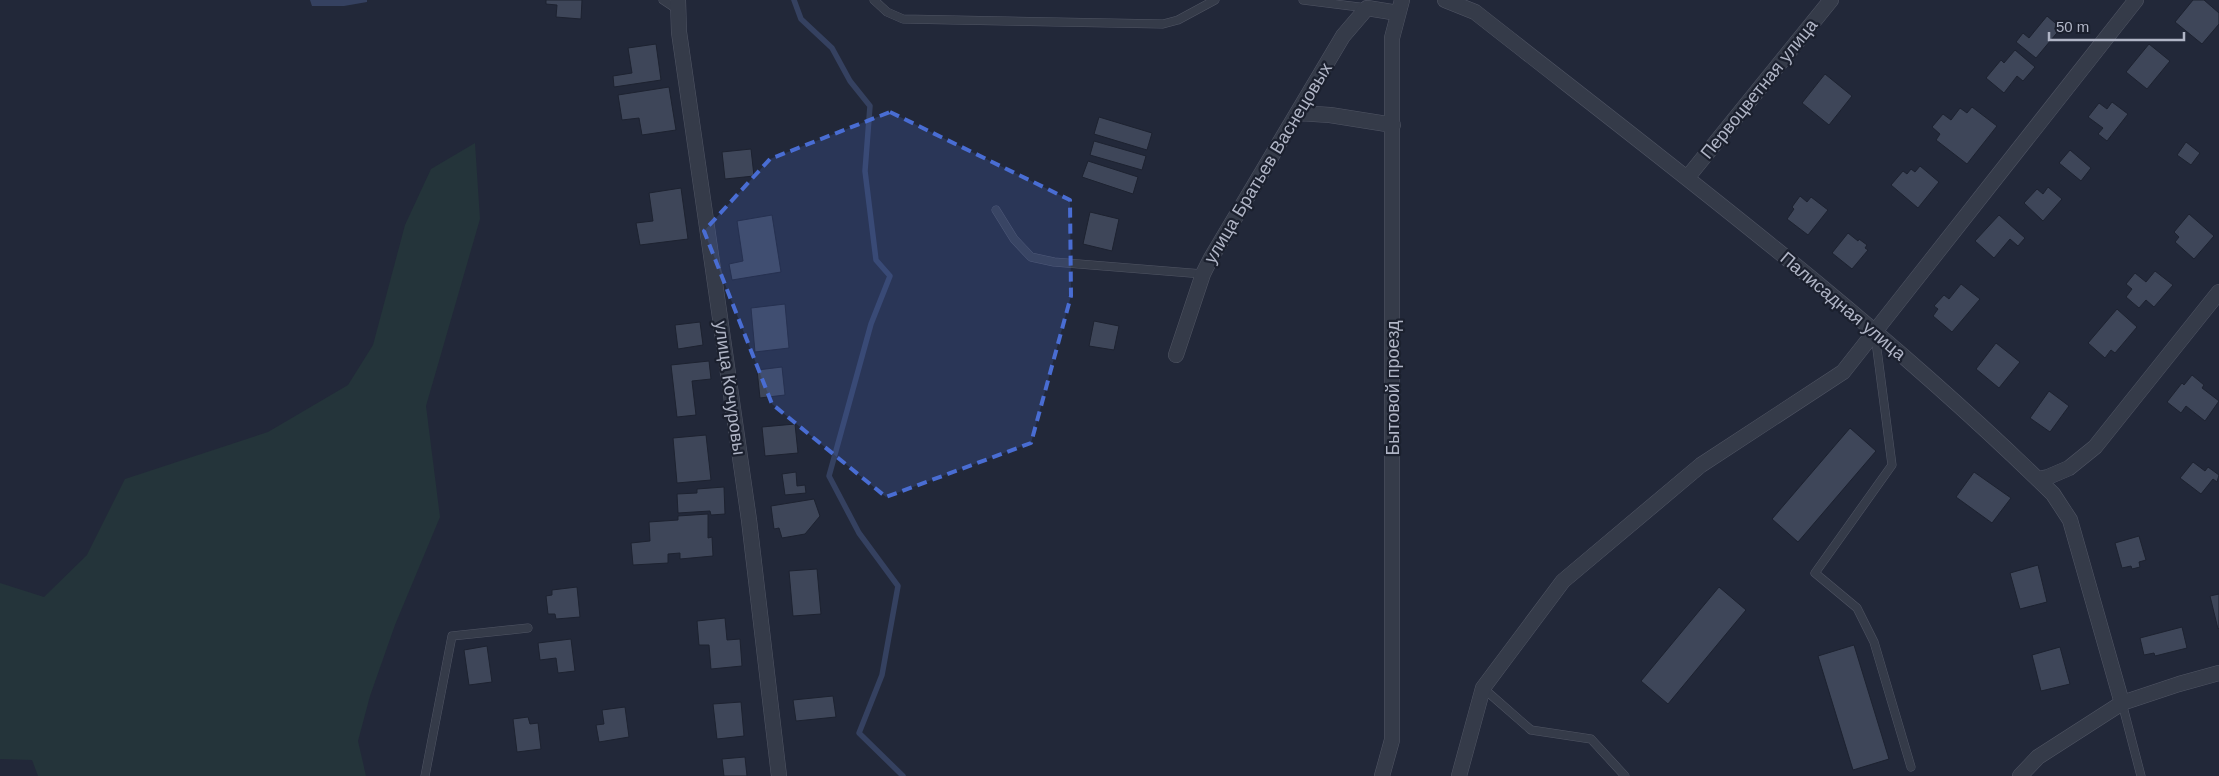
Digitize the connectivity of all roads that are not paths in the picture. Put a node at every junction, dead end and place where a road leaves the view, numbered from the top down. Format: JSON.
{"nodes":[{"id":1,"x":663,"y":0,"type":"edge"},
{"id":2,"x":874,"y":0,"type":"edge"},
{"id":3,"x":1215,"y":0,"type":"edge"},
{"id":4,"x":1302,"y":0,"type":"edge"},
{"id":5,"x":1445,"y":0,"type":"edge"},
{"id":6,"x":1831,"y":0,"type":"edge"},
{"id":7,"x":2136,"y":0,"type":"edge"},
{"id":8,"x":678,"y":5,"type":"edge"},
{"id":9,"x":1400,"y":6,"type":"edge"},
{"id":10,"x":1368,"y":8,"type":"junction"},
{"id":11,"x":1298,"y":113,"type":"junction"},
{"id":12,"x":1393,"y":125,"type":"junction"},
{"id":13,"x":1686,"y":178,"type":"junction"},
{"id":14,"x":996,"y":210,"type":"dead end"},
{"id":15,"x":1203,"y":274,"type":"junction"},
{"id":16,"x":2219,"y":292,"type":"edge"},
{"id":17,"x":1874,"y":330,"type":"junction"},
{"id":18,"x":1176,"y":355,"type":"dead end"},
{"id":19,"x":2038,"y":479,"type":"junction"},
{"id":20,"x":528,"y":628,"type":"dead end"},
{"id":21,"x":2219,"y":673,"type":"edge"},
{"id":22,"x":1483,"y":688,"type":"junction"},
{"id":23,"x":2122,"y":704,"type":"junction"},
{"id":24,"x":1911,"y":767,"type":"dead end"},
{"id":25,"x":425,"y":776,"type":"edge"},
{"id":26,"x":779,"y":776,"type":"edge"},
{"id":27,"x":1382,"y":776,"type":"edge"},
{"id":28,"x":1459,"y":776,"type":"edge"},
{"id":29,"x":1625,"y":776,"type":"edge"},
{"id":30,"x":2020,"y":776,"type":"edge"},
{"id":31,"x":2141,"y":776,"type":"edge"}],
"edges":[{"from":1,"to":8,"type":"lane"},
{"from":2,"to":3,"type":"lane"},
{"from":4,"to":10,"type":"lane"},
{"from":5,"to":13,"type":"street","name":"Палисадная улица"},
{"from":6,"to":13,"type":"street","name":"Первоцветная улица"},
{"from":7,"to":17,"type":"street"},
{"from":8,"to":26,"type":"street","name":"улица Кочуровы"},
{"from":9,"to":10,"type":"street"},
{"from":9,"to":12,"type":"street","name":"Бытовой проезд"},
{"from":10,"to":11,"type":"street","name":"улица Братьев Васнецовых"},
{"from":11,"to":12,"type":"street"},
{"from":11,"to":15,"type":"street","name":"улица Братьев Васнецовых"},
{"from":12,"to":27,"type":"street","name":"Бытовой проезд"},
{"from":13,"to":17,"type":"street","name":"Палисадная улица"},
{"from":14,"to":15,"type":"lane"},
{"from":15,"to":18,"type":"street","name":"улица Братьев Васнецовых"},
{"from":16,"to":19,"type":"street"},
{"from":17,"to":19,"type":"street","name":"Палисадная улица"},
{"from":17,"to":22,"type":"street"},
{"from":17,"to":24,"type":"lane"},
{"from":19,"to":23,"type":"street","name":"Палисадная улица"},
{"from":20,"to":25,"type":"lane"},
{"from":21,"to":23,"type":"street"},
{"from":22,"to":28,"type":"street"},
{"from":22,"to":29,"type":"lane"},
{"from":23,"to":30,"type":"street"},
{"from":23,"to":31,"type":"lane"}]}
